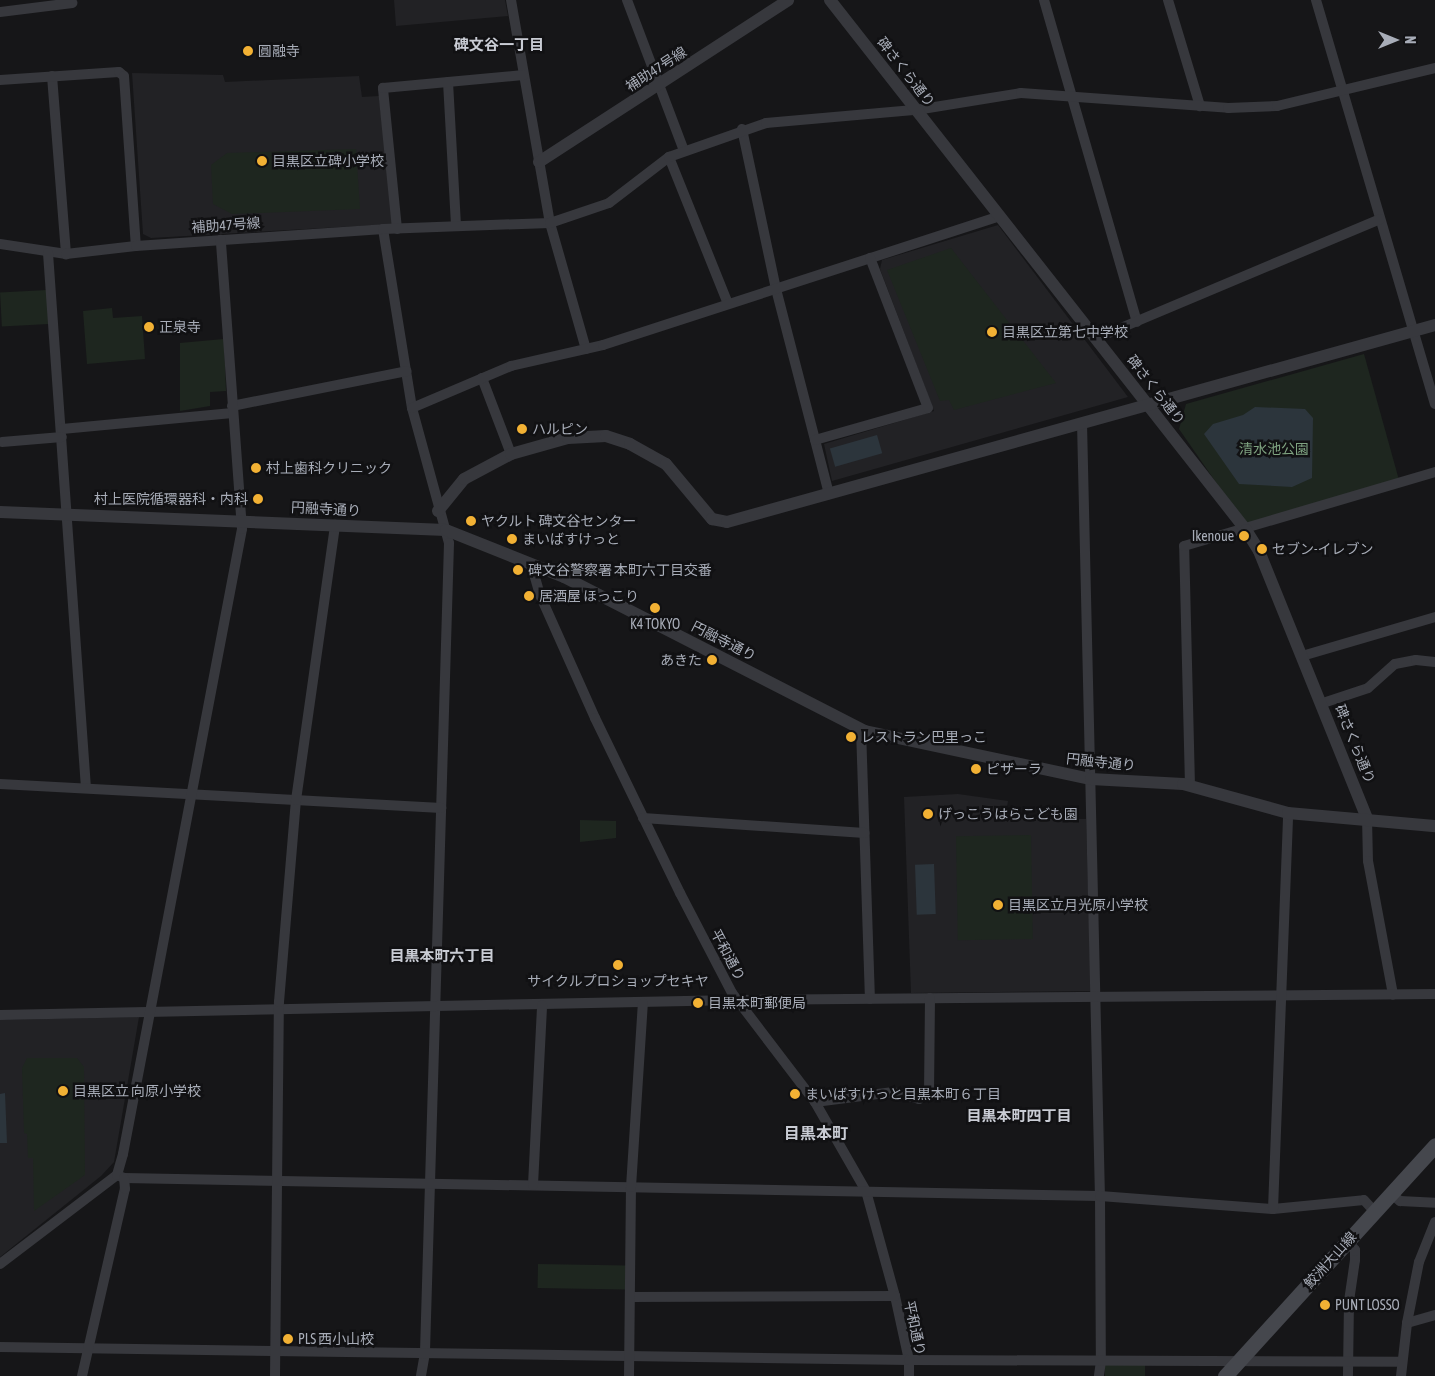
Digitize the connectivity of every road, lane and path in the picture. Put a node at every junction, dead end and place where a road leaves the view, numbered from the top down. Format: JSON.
{"nodes":[{"id":1,"x":511,"y":0,"type":"edge"},
{"id":2,"x":627,"y":0,"type":"edge"},
{"id":3,"x":788,"y":0,"type":"edge"},
{"id":4,"x":830,"y":0,"type":"edge"},
{"id":5,"x":1044,"y":0,"type":"edge"},
{"id":6,"x":1168,"y":0,"type":"edge"},
{"id":7,"x":1316,"y":0,"type":"edge"},
{"id":8,"x":72,"y":3,"type":"dead end"},
{"id":9,"x":0,"y":12,"type":"edge"},
{"id":10,"x":1435,"y":68,"type":"edge"},
{"id":11,"x":523,"y":75,"type":"junction"},
{"id":12,"x":52,"y":76,"type":"junction"},
{"id":13,"x":0,"y":80,"type":"edge"},
{"id":14,"x":448,"y":82,"type":"junction"},
{"id":15,"x":658,"y":86,"type":"junction"},
{"id":16,"x":1343,"y":92,"type":"junction"},
{"id":17,"x":1071,"y":96,"type":"junction"},
{"id":18,"x":1200,"y":106,"type":"junction"},
{"id":19,"x":916,"y":110,"type":"junction"},
{"id":20,"x":742,"y":129,"type":"junction"},
{"id":21,"x":684,"y":150,"type":"junction"},
{"id":22,"x":669,"y":157,"type":"junction"},
{"id":23,"x":539,"y":162,"type":"junction"},
{"id":24,"x":999,"y":216,"type":"junction"},
{"id":25,"x":1380,"y":219,"type":"junction"},
{"id":26,"x":550,"y":223,"type":"junction"},
{"id":27,"x":456,"y":226,"type":"junction"},
{"id":28,"x":383,"y":229,"type":"junction"},
{"id":29,"x":397,"y":229,"type":"junction"},
{"id":30,"x":221,"y":240,"type":"junction"},
{"id":31,"x":0,"y":244,"type":"edge"},
{"id":32,"x":136,"y":246,"type":"junction"},
{"id":33,"x":48,"y":252,"type":"junction"},
{"id":34,"x":66,"y":254,"type":"junction"},
{"id":35,"x":870,"y":258,"type":"junction"},
{"id":36,"x":776,"y":289,"type":"junction"},
{"id":37,"x":728,"y":304,"type":"junction"},
{"id":38,"x":1136,"y":322,"type":"junction"},
{"id":39,"x":1435,"y":325,"type":"edge"},
{"id":40,"x":1413,"y":331,"type":"junction"},
{"id":41,"x":1097,"y":338,"type":"junction"},
{"id":42,"x":586,"y":349,"type":"junction"},
{"id":43,"x":406,"y":371,"type":"junction"},
{"id":44,"x":482,"y":378,"type":"junction"},
{"id":45,"x":1435,"y":404,"type":"edge"},
{"id":46,"x":1150,"y":406,"type":"junction"},
{"id":47,"x":412,"y":408,"type":"junction"},
{"id":48,"x":232,"y":410,"type":"junction"},
{"id":49,"x":1082,"y":423,"type":"junction"},
{"id":50,"x":62,"y":433,"type":"junction"},
{"id":51,"x":816,"y":440,"type":"junction"},
{"id":52,"x":2,"y":442,"type":"dead end"},
{"id":53,"x":511,"y":454,"type":"junction"},
{"id":54,"x":1435,"y":472,"type":"edge"},
{"id":55,"x":829,"y":494,"type":"junction"},
{"id":56,"x":438,"y":511,"type":"junction"},
{"id":57,"x":0,"y":512,"type":"edge"},
{"id":58,"x":68,"y":515,"type":"junction"},
{"id":59,"x":242,"y":521,"type":"junction"},
{"id":60,"x":336,"y":525,"type":"junction"},
{"id":61,"x":446,"y":530,"type":"junction"},
{"id":62,"x":1246,"y":530,"type":"junction"},
{"id":63,"x":532,"y":567,"type":"junction"},
{"id":64,"x":1435,"y":617,"type":"edge"},
{"id":65,"x":1302,"y":656,"type":"junction"},
{"id":66,"x":1435,"y":662,"type":"edge"},
{"id":67,"x":1322,"y":703,"type":"junction"},
{"id":68,"x":861,"y":729,"type":"junction"},
{"id":69,"x":1091,"y":779,"type":"junction"},
{"id":70,"x":0,"y":784,"type":"edge"},
{"id":71,"x":1190,"y":786,"type":"junction"},
{"id":72,"x":86,"y":788,"type":"junction"},
{"id":73,"x":192,"y":795,"type":"junction"},
{"id":74,"x":296,"y":800,"type":"junction"},
{"id":75,"x":441,"y":808,"type":"junction"},
{"id":76,"x":1288,"y":813,"type":"junction"},
{"id":77,"x":643,"y":818,"type":"junction"},
{"id":78,"x":1367,"y":818,"type":"junction"},
{"id":79,"x":1435,"y":826,"type":"edge"},
{"id":80,"x":864,"y":832,"type":"junction"},
{"id":81,"x":1393,"y":994,"type":"junction"},
{"id":82,"x":1435,"y":994,"type":"edge"},
{"id":83,"x":1281,"y":995,"type":"junction"},
{"id":84,"x":1095,"y":996,"type":"junction"},
{"id":85,"x":930,"y":998,"type":"junction"},
{"id":86,"x":870,"y":999,"type":"junction"},
{"id":87,"x":736,"y":1000,"type":"junction"},
{"id":88,"x":643,"y":1003,"type":"junction"},
{"id":89,"x":542,"y":1005,"type":"junction"},
{"id":90,"x":434,"y":1007,"type":"junction"},
{"id":91,"x":279,"y":1010,"type":"junction"},
{"id":92,"x":148,"y":1012,"type":"junction"},
{"id":93,"x":0,"y":1015,"type":"edge"},
{"id":94,"x":815,"y":1102,"type":"junction"},
{"id":95,"x":1435,"y":1144,"type":"edge"},
{"id":96,"x":120,"y":1176,"type":"junction"},
{"id":97,"x":277,"y":1181,"type":"junction"},
{"id":98,"x":428,"y":1184,"type":"junction"},
{"id":99,"x":533,"y":1186,"type":"junction"},
{"id":100,"x":631,"y":1187,"type":"junction"},
{"id":101,"x":866,"y":1191,"type":"junction"},
{"id":102,"x":1390,"y":1193,"type":"junction"},
{"id":103,"x":1100,"y":1196,"type":"junction"},
{"id":104,"x":1435,"y":1203,"type":"edge"},
{"id":105,"x":1369,"y":1206,"type":"junction"},
{"id":106,"x":1273,"y":1208,"type":"junction"},
{"id":107,"x":1435,"y":1222,"type":"edge"},
{"id":108,"x":1347,"y":1241,"type":"junction"},
{"id":109,"x":0,"y":1264,"type":"edge"},
{"id":110,"x":895,"y":1296,"type":"junction"},
{"id":111,"x":630,"y":1297,"type":"junction"},
{"id":112,"x":1435,"y":1315,"type":"edge"},
{"id":113,"x":1407,"y":1323,"type":"junction"},
{"id":114,"x":0,"y":1347,"type":"edge"},
{"id":115,"x":88,"y":1348,"type":"junction"},
{"id":116,"x":277,"y":1351,"type":"junction"},
{"id":117,"x":425,"y":1353,"type":"junction"},
{"id":118,"x":629,"y":1356,"type":"junction"},
{"id":119,"x":909,"y":1360,"type":"junction"},
{"id":120,"x":1240,"y":1360,"type":"junction"},
{"id":121,"x":1101,"y":1361,"type":"junction"},
{"id":122,"x":1348,"y":1361,"type":"junction"},
{"id":123,"x":1402,"y":1362,"type":"junction"},
{"id":124,"x":82,"y":1376,"type":"edge"},
{"id":125,"x":275,"y":1376,"type":"edge"},
{"id":126,"x":421,"y":1376,"type":"edge"},
{"id":127,"x":629,"y":1376,"type":"edge"},
{"id":128,"x":909,"y":1376,"type":"edge"},
{"id":129,"x":1099,"y":1376,"type":"edge"},
{"id":130,"x":1225,"y":1376,"type":"edge"},
{"id":131,"x":1348,"y":1376,"type":"edge"},
{"id":132,"x":1400,"y":1376,"type":"edge"}],
"edges":[{"from":1,"to":11,"type":"street"},
{"from":2,"to":15,"type":"street"},
{"from":3,"to":15,"type":"street","name":"補助47号線"},
{"from":4,"to":19,"type":"street","name":"碑さくら通り"},
{"from":5,"to":17,"type":"street"},
{"from":6,"to":18,"type":"street"},
{"from":7,"to":16,"type":"street"},
{"from":8,"to":9,"type":"street"},
{"from":10,"to":16,"type":"street","name":"補助47号線"},
{"from":11,"to":14,"type":"street"},
{"from":11,"to":23,"type":"street"},
{"from":12,"to":13,"type":"street"},
{"from":12,"to":32,"type":"street"},
{"from":12,"to":34,"type":"street"},
{"from":14,"to":27,"type":"street"},
{"from":14,"to":29,"type":"street"},
{"from":15,"to":21,"type":"street"},
{"from":15,"to":23,"type":"street","name":"補助47号線"},
{"from":16,"to":18,"type":"street","name":"補助47号線"},
{"from":16,"to":25,"type":"street"},
{"from":17,"to":18,"type":"street","name":"補助47号線"},
{"from":17,"to":19,"type":"street","name":"補助47号線"},
{"from":17,"to":38,"type":"street"},
{"from":19,"to":20,"type":"street","name":"補助47号線"},
{"from":19,"to":24,"type":"street","name":"碑さくら通り"},
{"from":20,"to":21,"type":"street","name":"補助47号線"},
{"from":20,"to":36,"type":"street"},
{"from":21,"to":22,"type":"street","name":"補助47号線"},
{"from":22,"to":26,"type":"street","name":"補助47号線"},
{"from":22,"to":37,"type":"street"},
{"from":23,"to":26,"type":"street"},
{"from":24,"to":35,"type":"street"},
{"from":24,"to":41,"type":"street","name":"碑さくら通り"},
{"from":25,"to":38,"type":"street"},
{"from":25,"to":40,"type":"street"},
{"from":26,"to":27,"type":"street","name":"補助47号線"},
{"from":26,"to":42,"type":"street"},
{"from":27,"to":29,"type":"street","name":"補助47号線"},
{"from":28,"to":29,"type":"street","name":"補助47号線"},
{"from":28,"to":30,"type":"street","name":"補助47号線"},
{"from":28,"to":43,"type":"street"},
{"from":30,"to":32,"type":"street","name":"補助47号線"},
{"from":30,"to":48,"type":"street"},
{"from":31,"to":33,"type":"street","name":"補助47号線"},
{"from":32,"to":34,"type":"street","name":"補助47号線"},
{"from":33,"to":34,"type":"street","name":"補助47号線"},
{"from":33,"to":50,"type":"street"},
{"from":35,"to":36,"type":"street"},
{"from":35,"to":51,"type":"street"},
{"from":36,"to":37,"type":"street"},
{"from":36,"to":51,"type":"street"},
{"from":37,"to":42,"type":"street"},
{"from":38,"to":41,"type":"street"},
{"from":39,"to":40,"type":"street"},
{"from":40,"to":45,"type":"street"},
{"from":40,"to":46,"type":"street"},
{"from":41,"to":46,"type":"street","name":"碑さくら通り"},
{"from":42,"to":44,"type":"street"},
{"from":43,"to":47,"type":"street"},
{"from":43,"to":48,"type":"street"},
{"from":44,"to":47,"type":"street"},
{"from":44,"to":53,"type":"street"},
{"from":46,"to":49,"type":"street"},
{"from":46,"to":62,"type":"street","name":"碑さくら通り"},
{"from":47,"to":56,"type":"street"},
{"from":48,"to":50,"type":"street"},
{"from":48,"to":59,"type":"street"},
{"from":49,"to":55,"type":"street"},
{"from":49,"to":69,"type":"street"},
{"from":50,"to":52,"type":"street"},
{"from":50,"to":58,"type":"street"},
{"from":51,"to":55,"type":"street"},
{"from":53,"to":55,"type":"street"},
{"from":53,"to":56,"type":"street"},
{"from":54,"to":62,"type":"street"},
{"from":56,"to":61,"type":"street"},
{"from":57,"to":58,"type":"street","name":"円融寺通り"},
{"from":58,"to":59,"type":"street","name":"円融寺通り"},
{"from":58,"to":72,"type":"street"},
{"from":59,"to":60,"type":"street","name":"円融寺通り"},
{"from":59,"to":73,"type":"street"},
{"from":60,"to":61,"type":"street","name":"円融寺通り"},
{"from":60,"to":74,"type":"street"},
{"from":61,"to":63,"type":"street","name":"円融寺通り"},
{"from":61,"to":75,"type":"street"},
{"from":62,"to":65,"type":"street","name":"碑さくら通り"},
{"from":62,"to":71,"type":"street"},
{"from":63,"to":68,"type":"street","name":"円融寺通り"},
{"from":63,"to":77,"type":"street","name":"平和通り"},
{"from":64,"to":65,"type":"street"},
{"from":65,"to":67,"type":"street","name":"碑さくら通り"},
{"from":66,"to":67,"type":"street"},
{"from":67,"to":78,"type":"street","name":"碑さくら通り"},
{"from":68,"to":69,"type":"street","name":"円融寺通り"},
{"from":68,"to":80,"type":"street"},
{"from":69,"to":71,"type":"street","name":"円融寺通り"},
{"from":69,"to":84,"type":"street"},
{"from":70,"to":72,"type":"street"},
{"from":71,"to":76,"type":"street","name":"円融寺通り"},
{"from":72,"to":73,"type":"street"},
{"from":73,"to":74,"type":"street"},
{"from":73,"to":92,"type":"street"},
{"from":74,"to":75,"type":"street"},
{"from":74,"to":91,"type":"street"},
{"from":75,"to":90,"type":"street"},
{"from":76,"to":78,"type":"street","name":"円融寺通り"},
{"from":76,"to":83,"type":"street"},
{"from":77,"to":80,"type":"street"},
{"from":77,"to":87,"type":"street","name":"平和通り"},
{"from":78,"to":79,"type":"street","name":"円融寺通り"},
{"from":78,"to":81,"type":"street"},
{"from":80,"to":86,"type":"street"},
{"from":81,"to":82,"type":"street"},
{"from":81,"to":83,"type":"street"},
{"from":83,"to":84,"type":"street"},
{"from":83,"to":106,"type":"street"},
{"from":84,"to":85,"type":"street"},
{"from":84,"to":103,"type":"street"},
{"from":85,"to":86,"type":"street"},
{"from":85,"to":94,"type":"street"},
{"from":86,"to":87,"type":"street"},
{"from":87,"to":88,"type":"street"},
{"from":87,"to":94,"type":"street","name":"平和通り"},
{"from":88,"to":89,"type":"street"},
{"from":88,"to":100,"type":"street"},
{"from":89,"to":90,"type":"street"},
{"from":89,"to":99,"type":"street"},
{"from":90,"to":91,"type":"street"},
{"from":90,"to":98,"type":"street"},
{"from":91,"to":92,"type":"street"},
{"from":91,"to":97,"type":"street"},
{"from":92,"to":93,"type":"street"},
{"from":92,"to":96,"type":"street"},
{"from":94,"to":101,"type":"street","name":"平和通り"},
{"from":95,"to":102,"type":"main road","name":"鮫洲大山線"},
{"from":96,"to":97,"type":"street"},
{"from":96,"to":109,"type":"street"},
{"from":96,"to":115,"type":"street"},
{"from":97,"to":98,"type":"street"},
{"from":97,"to":116,"type":"street"},
{"from":98,"to":99,"type":"street"},
{"from":98,"to":117,"type":"street"},
{"from":99,"to":100,"type":"street"},
{"from":100,"to":101,"type":"street"},
{"from":100,"to":111,"type":"street"},
{"from":101,"to":103,"type":"street"},
{"from":101,"to":110,"type":"street","name":"平和通り"},
{"from":102,"to":104,"type":"street"},
{"from":102,"to":105,"type":"main road","name":"鮫洲大山線"},
{"from":103,"to":106,"type":"street"},
{"from":103,"to":121,"type":"street"},
{"from":105,"to":106,"type":"street"},
{"from":105,"to":108,"type":"main road","name":"鮫洲大山線"},
{"from":107,"to":113,"type":"street"},
{"from":108,"to":120,"type":"main road","name":"鮫洲大山線"},
{"from":108,"to":122,"type":"street"},
{"from":110,"to":111,"type":"street"},
{"from":110,"to":119,"type":"street","name":"平和通り"},
{"from":111,"to":118,"type":"street"},
{"from":112,"to":113,"type":"street"},
{"from":113,"to":123,"type":"street"},
{"from":114,"to":115,"type":"street"},
{"from":115,"to":116,"type":"street"},
{"from":115,"to":124,"type":"street"},
{"from":116,"to":117,"type":"street"},
{"from":116,"to":125,"type":"street"},
{"from":117,"to":118,"type":"street"},
{"from":117,"to":126,"type":"street"},
{"from":118,"to":119,"type":"street"},
{"from":118,"to":127,"type":"street"},
{"from":119,"to":121,"type":"street"},
{"from":119,"to":128,"type":"street","name":"平和通り"},
{"from":120,"to":121,"type":"street"},
{"from":120,"to":122,"type":"street"},
{"from":120,"to":130,"type":"main road","name":"鮫洲大山線"},
{"from":121,"to":129,"type":"street"},
{"from":122,"to":123,"type":"street"},
{"from":122,"to":131,"type":"street"},
{"from":123,"to":132,"type":"street"}]}
